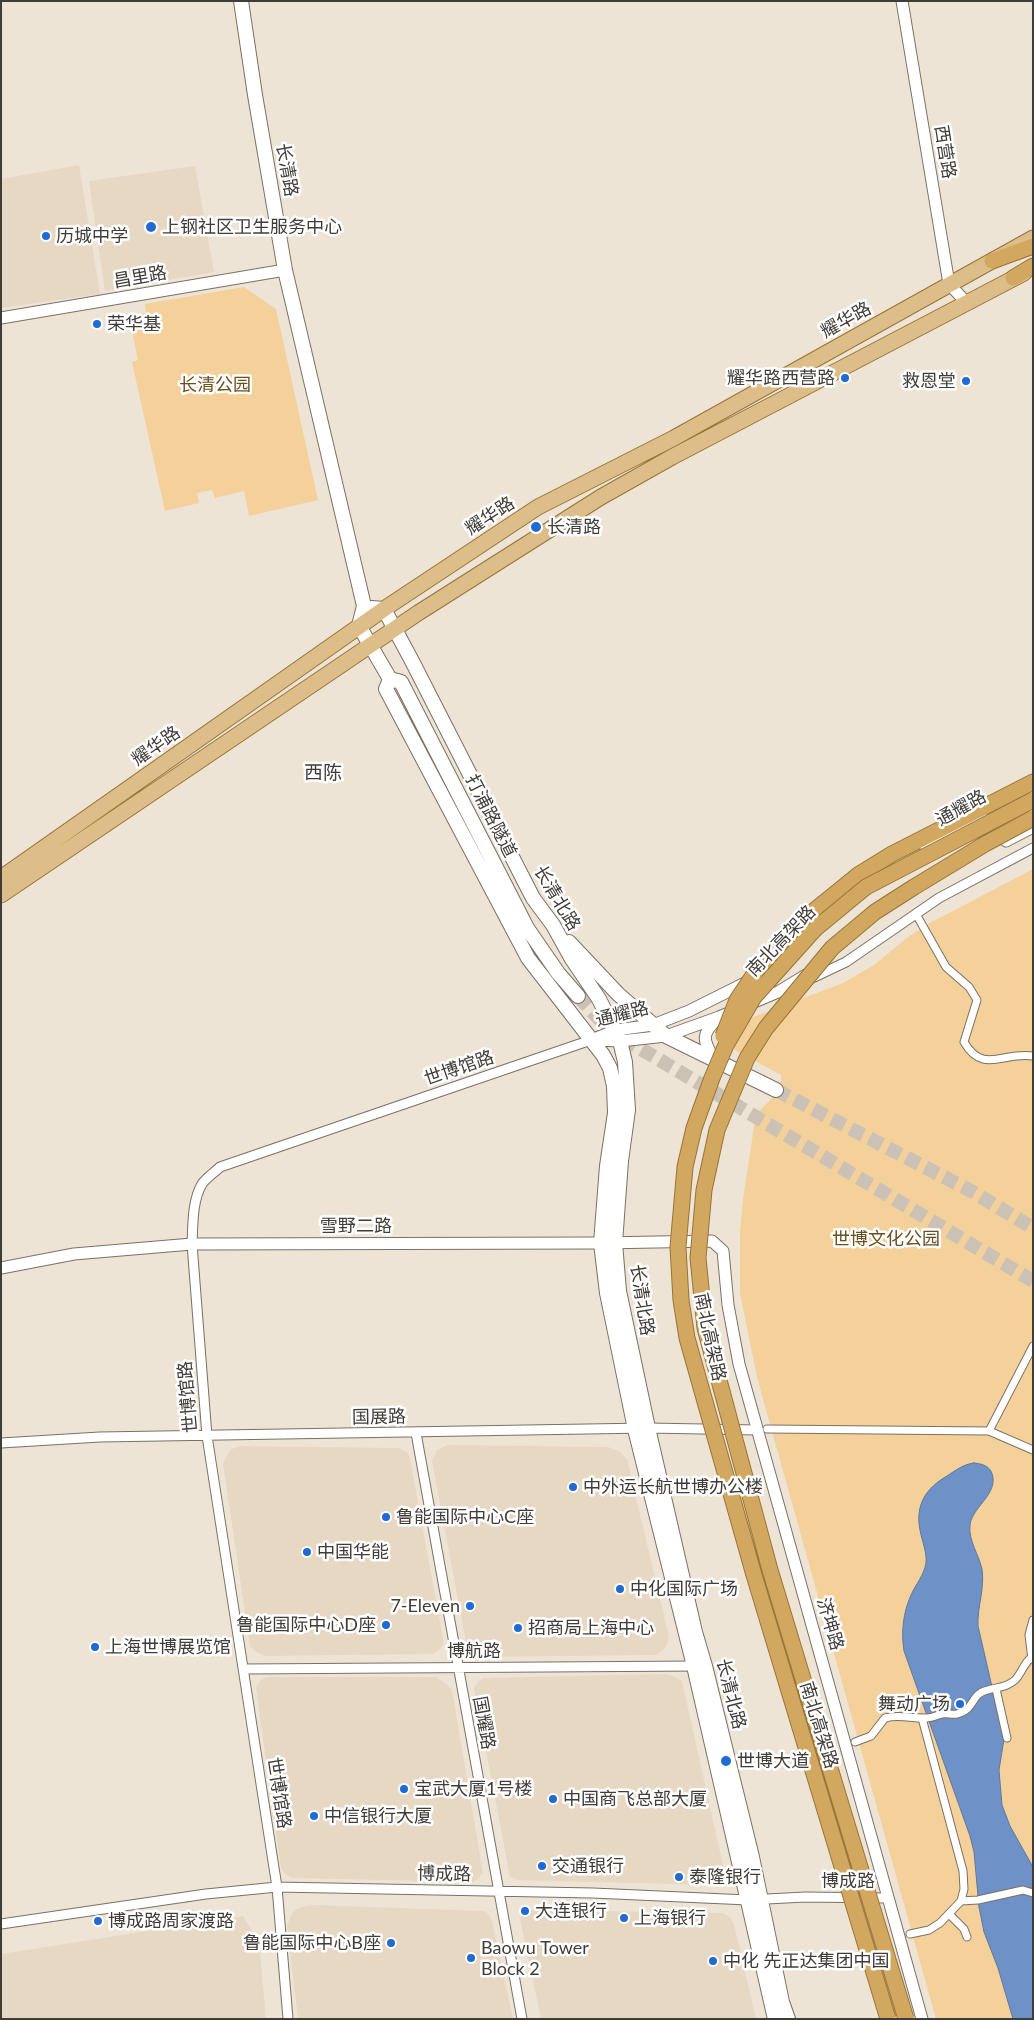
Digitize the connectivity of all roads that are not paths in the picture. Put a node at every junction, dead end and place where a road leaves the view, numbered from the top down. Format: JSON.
{"nodes":[{"id":1,"x":241,"y":1,"type":"edge"},
{"id":2,"x":902,"y":1,"type":"edge"},
{"id":3,"x":1033,"y":238,"type":"edge"},
{"id":4,"x":1033,"y":246,"type":"edge"},
{"id":5,"x":992,"y":261,"type":"junction"},
{"id":6,"x":1033,"y":267,"type":"edge"},
{"id":7,"x":285,"y":270,"type":"junction"},
{"id":8,"x":1013,"y":278,"type":"joint"},
{"id":9,"x":949,"y":284,"type":"junction"},
{"id":10,"x":967,"y":303,"type":"junction"},
{"id":11,"x":1,"y":318,"type":"edge"},
{"id":12,"x":364,"y":606,"type":"junction"},
{"id":13,"x":384,"y":609,"type":"junction"},
{"id":14,"x":359,"y":626,"type":"junction"},
{"id":15,"x":395,"y":630,"type":"junction"},
{"id":16,"x":371,"y":645,"type":"junction"},
{"id":17,"x":390,"y":679,"type":"junction"},
{"id":18,"x":1033,"y":782,"type":"edge"},
{"id":19,"x":1033,"y":790,"type":"edge"},
{"id":20,"x":1033,"y":800,"type":"edge"},
{"id":21,"x":1033,"y":818,"type":"edge"},
{"id":22,"x":1033,"y":828,"type":"edge"},
{"id":23,"x":985,"y":844,"type":"junction"},
{"id":24,"x":1033,"y":848,"type":"edge"},
{"id":25,"x":1,"y":878,"type":"edge"},
{"id":26,"x":1,"y":895,"type":"edge"},
{"id":27,"x":916,"y":914,"type":"junction"},
{"id":28,"x":553,"y":926,"type":"junction"},
{"id":29,"x":778,"y":992,"type":"junction"},
{"id":30,"x":578,"y":996,"type":"tunnel mouth"},
{"id":31,"x":719,"y":1017,"type":"junction"},
{"id":32,"x":653,"y":1025,"type":"junction"},
{"id":33,"x":618,"y":1035,"type":"junction"},
{"id":34,"x":666,"y":1036,"type":"junction"},
{"id":35,"x":591,"y":1040,"type":"junction"},
{"id":36,"x":1033,"y":1056,"type":"edge"},
{"id":37,"x":713,"y":1058,"type":"junction"},
{"id":38,"x":712,"y":1078,"type":"junction"},
{"id":39,"x":776,"y":1090,"type":"tunnel mouth"},
{"id":40,"x":712,"y":1241,"type":"joint"},
{"id":41,"x":608,"y":1243,"type":"junction"},
{"id":42,"x":192,"y":1244,"type":"junction"},
{"id":43,"x":1,"y":1268,"type":"edge"},
{"id":44,"x":1033,"y":1346,"type":"edge"},
{"id":45,"x":641,"y":1429,"type":"junction"},
{"id":46,"x":762,"y":1430,"type":"junction"},
{"id":47,"x":989,"y":1431,"type":"junction"},
{"id":48,"x":416,"y":1433,"type":"junction"},
{"id":49,"x":207,"y":1436,"type":"junction"},
{"id":50,"x":1,"y":1443,"type":"edge"},
{"id":51,"x":1033,"y":1450,"type":"edge"},
{"id":52,"x":1033,"y":1620,"type":"edge"},
{"id":53,"x":1032,"y":1658,"type":"edge"},
{"id":54,"x":700,"y":1666,"type":"junction"},
{"id":55,"x":458,"y":1668,"type":"junction"},
{"id":56,"x":243,"y":1669,"type":"junction"},
{"id":57,"x":996,"y":1689,"type":"junction"},
{"id":58,"x":922,"y":1718,"type":"junction"},
{"id":59,"x":1007,"y":1738,"type":"dead end"},
{"id":60,"x":855,"y":1742,"type":"dead end"},
{"id":61,"x":277,"y":1887,"type":"junction"},
{"id":62,"x":498,"y":1891,"type":"junction"},
{"id":63,"x":1033,"y":1893,"type":"edge"},
{"id":64,"x":888,"y":1898,"type":"junction"},
{"id":65,"x":754,"y":1899,"type":"junction"},
{"id":66,"x":961,"y":1901,"type":"junction"},
{"id":67,"x":949,"y":1914,"type":"junction"},
{"id":68,"x":1,"y":1924,"type":"edge"},
{"id":69,"x":910,"y":1934,"type":"dead end"},
{"id":70,"x":967,"y":1937,"type":"dead end"},
{"id":71,"x":288,"y":2019,"type":"edge"},
{"id":72,"x":522,"y":2019,"type":"edge"},
{"id":73,"x":775,"y":2019,"type":"edge"},
{"id":74,"x":788,"y":2019,"type":"edge"},
{"id":75,"x":888,"y":2019,"type":"edge"},
{"id":76,"x":906,"y":2019,"type":"edge"},
{"id":77,"x":922,"y":2019,"type":"edge"}],
"edges":[{"from":1,"to":7,"type":"main road","name":"长清路"},
{"from":2,"to":9,"type":"street","name":"西营路"},
{"from":3,"to":5,"type":"main road","name":"耀华路"},
{"from":4,"to":5,"type":"highway"},
{"from":5,"to":9,"type":"main road","name":"耀华路"},
{"from":6,"to":8,"type":"highway"},
{"from":7,"to":11,"type":"street","name":"昌里路"},
{"from":7,"to":12,"type":"main road","name":"长清路"},
{"from":8,"to":10,"type":"main road","name":"耀华路"},
{"from":9,"to":10,"type":"street"},
{"from":9,"to":13,"type":"main road","name":"耀华路"},
{"from":10,"to":15,"type":"main road","name":"耀华路"},
{"from":12,"to":13,"type":"main road"},
{"from":12,"to":14,"type":"main road","name":"长清路"},
{"from":13,"to":14,"type":"main road","name":"耀华路"},
{"from":13,"to":15,"type":"main road"},
{"from":14,"to":16,"type":"main road"},
{"from":14,"to":25,"type":"main road","name":"耀华路"},
{"from":15,"to":16,"type":"main road","name":"耀华路"},
{"from":15,"to":28,"type":"main road","name":"长清北路"},
{"from":16,"to":17,"type":"main road","name":"长清北路"},
{"from":16,"to":26,"type":"main road","name":"耀华路"},
{"from":17,"to":30,"type":"main road","name":"打浦路隧道"},
{"from":17,"to":35,"type":"main road","name":"长清北路"},
{"from":18,"to":38,"type":"highway","bridge":true},
{"from":19,"to":32,"type":"street","name":"通耀路"},
{"from":20,"to":38,"type":"highway","name":"南北高架路","bridge":true},
{"from":21,"to":23,"type":"highway","name":"南北高架路","bridge":true},
{"from":22,"to":23,"type":"highway","bridge":true},
{"from":22,"to":29,"type":"street","name":"通耀路"},
{"from":23,"to":76,"type":"highway","name":"南北高架路","bridge":true},
{"from":24,"to":27,"type":"street"},
{"from":27,"to":29,"type":"street"},
{"from":27,"to":36,"type":"street"},
{"from":28,"to":32,"type":"main road"},
{"from":28,"to":33,"type":"main road","name":"长清北路"},
{"from":29,"to":31,"type":"street","name":"通耀路"},
{"from":31,"to":34,"type":"street","name":"通耀路"},
{"from":31,"to":37,"type":"street"},
{"from":32,"to":33,"type":"street","name":"通耀路"},
{"from":32,"to":34,"type":"main road"},
{"from":33,"to":34,"type":"street","name":"通耀路"},
{"from":33,"to":35,"type":"street","name":"通耀路"},
{"from":33,"to":41,"type":"main road","name":"长清北路"},
{"from":34,"to":37,"type":"main road"},
{"from":35,"to":41,"type":"main road","name":"长清北路"},
{"from":35,"to":42,"type":"street","name":"世博馆路"},
{"from":37,"to":39,"type":"main road"},
{"from":38,"to":75,"type":"highway","name":"南北高架路","bridge":true},
{"from":40,"to":41,"type":"street","name":"雪野二路"},
{"from":40,"to":46,"type":"street","name":"济坤路"},
{"from":41,"to":42,"type":"street","name":"雪野二路"},
{"from":41,"to":45,"type":"main road","name":"长清北路"},
{"from":42,"to":43,"type":"street","name":"雪野二路"},
{"from":42,"to":49,"type":"street","name":"世博馆路"},
{"from":44,"to":47,"type":"street"},
{"from":45,"to":46,"type":"street","name":"国展路"},
{"from":45,"to":48,"type":"street","name":"国展路"},
{"from":45,"to":54,"type":"main road","name":"长清北路"},
{"from":46,"to":47,"type":"street"},
{"from":46,"to":64,"type":"street","name":"济坤路"},
{"from":47,"to":51,"type":"street"},
{"from":48,"to":49,"type":"street","name":"国展路"},
{"from":48,"to":55,"type":"street","name":"国耀路"},
{"from":49,"to":50,"type":"street","name":"国展路"},
{"from":49,"to":56,"type":"street","name":"世博馆路"},
{"from":52,"to":53,"type":"street"},
{"from":53,"to":57,"type":"street"},
{"from":54,"to":55,"type":"street","name":"博航路"},
{"from":54,"to":65,"type":"main road","name":"长清北路"},
{"from":55,"to":56,"type":"street","name":"博航路"},
{"from":55,"to":62,"type":"street","name":"国耀路"},
{"from":56,"to":61,"type":"street","name":"世博馆路"},
{"from":57,"to":58,"type":"street"},
{"from":57,"to":59,"type":"street"},
{"from":58,"to":60,"type":"street"},
{"from":58,"to":66,"type":"street"},
{"from":61,"to":62,"type":"street","name":"博成路"},
{"from":61,"to":68,"type":"street","name":"博成路"},
{"from":61,"to":71,"type":"street","name":"世博馆路"},
{"from":62,"to":65,"type":"street","name":"博成路"},
{"from":62,"to":72,"type":"street","name":"国耀路"},
{"from":63,"to":66,"type":"street"},
{"from":64,"to":65,"type":"street","name":"博成路"},
{"from":64,"to":77,"type":"street","name":"济坤路"},
{"from":65,"to":73,"type":"main road","name":"长清北路"},
{"from":65,"to":74,"type":"main road","name":"长清北路"},
{"from":66,"to":67,"type":"street"},
{"from":67,"to":69,"type":"street"},
{"from":67,"to":70,"type":"street"}]}
